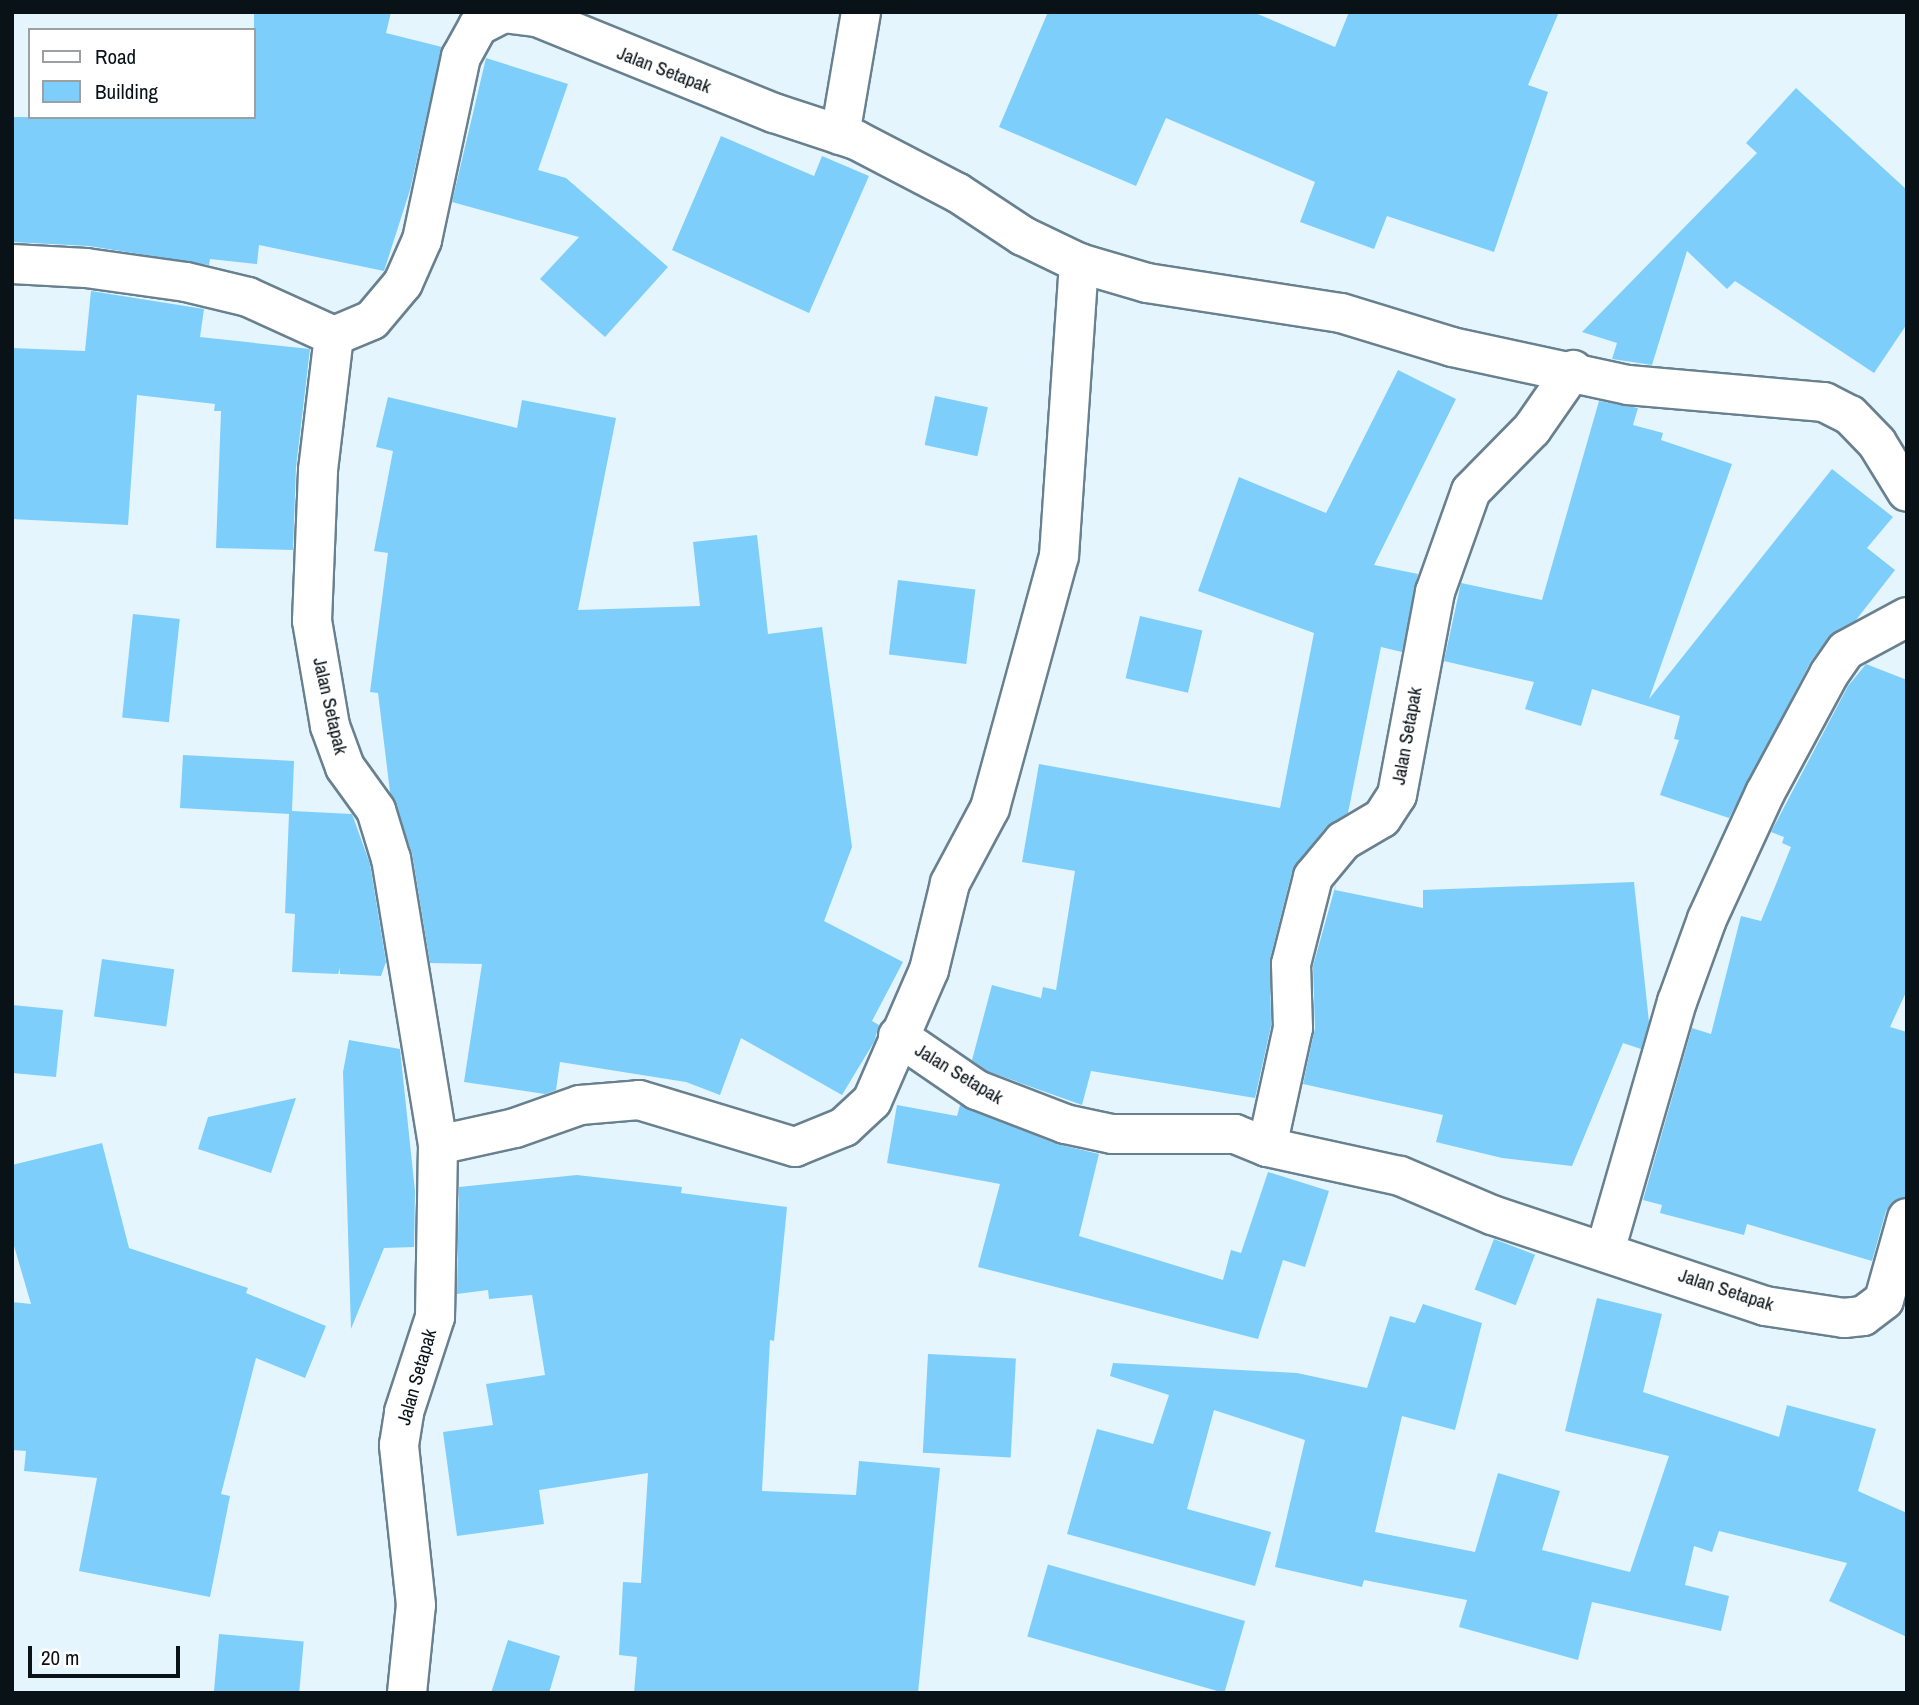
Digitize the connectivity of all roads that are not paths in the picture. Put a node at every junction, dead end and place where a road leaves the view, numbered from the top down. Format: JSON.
{"nodes":[{"id":1,"x":861,"y":12,"type":"edge"},
{"id":2,"x":481,"y":16,"type":"edge"},
{"id":3,"x":840,"y":135,"type":"junction"},
{"id":4,"x":1080,"y":263,"type":"junction"},
{"id":5,"x":12,"y":264,"type":"edge"},
{"id":6,"x":334,"y":336,"type":"junction"},
{"id":7,"x":1573,"y":370,"type":"junction"},
{"id":8,"x":1907,"y":492,"type":"edge"},
{"id":9,"x":1907,"y":617,"type":"edge"},
{"id":10,"x":898,"y":1036,"type":"junction"},
{"id":11,"x":438,"y":1145,"type":"junction"},
{"id":12,"x":1267,"y":1147,"type":"junction"},
{"id":13,"x":1907,"y":1218,"type":"edge"},
{"id":14,"x":1605,"y":1251,"type":"junction"},
{"id":15,"x":407,"y":1693,"type":"edge"}],
"edges":[{"from":1,"to":3,"type":"street"},
{"from":2,"to":3,"type":"street","name":"Jalan Setapak"},
{"from":2,"to":6,"type":"street","name":"Jalan Setapak"},
{"from":3,"to":4,"type":"street","name":"Jalan Setapak"},
{"from":4,"to":7,"type":"street","name":"Jalan Setapak"},
{"from":4,"to":10,"type":"street","name":"Jalan Setapak"},
{"from":5,"to":6,"type":"street"},
{"from":6,"to":11,"type":"street","name":"Jalan Setapak"},
{"from":7,"to":8,"type":"street","name":"Jalan Setapak"},
{"from":7,"to":12,"type":"street","name":"Jalan Setapak"},
{"from":9,"to":14,"type":"street"},
{"from":10,"to":11,"type":"street","name":"Jalan Setapak"},
{"from":10,"to":12,"type":"street","name":"Jalan Setapak"},
{"from":11,"to":15,"type":"street","name":"Jalan Setapak"},
{"from":12,"to":14,"type":"street","name":"Jalan Setapak"},
{"from":13,"to":14,"type":"street","name":"Jalan Setapak"}]}
